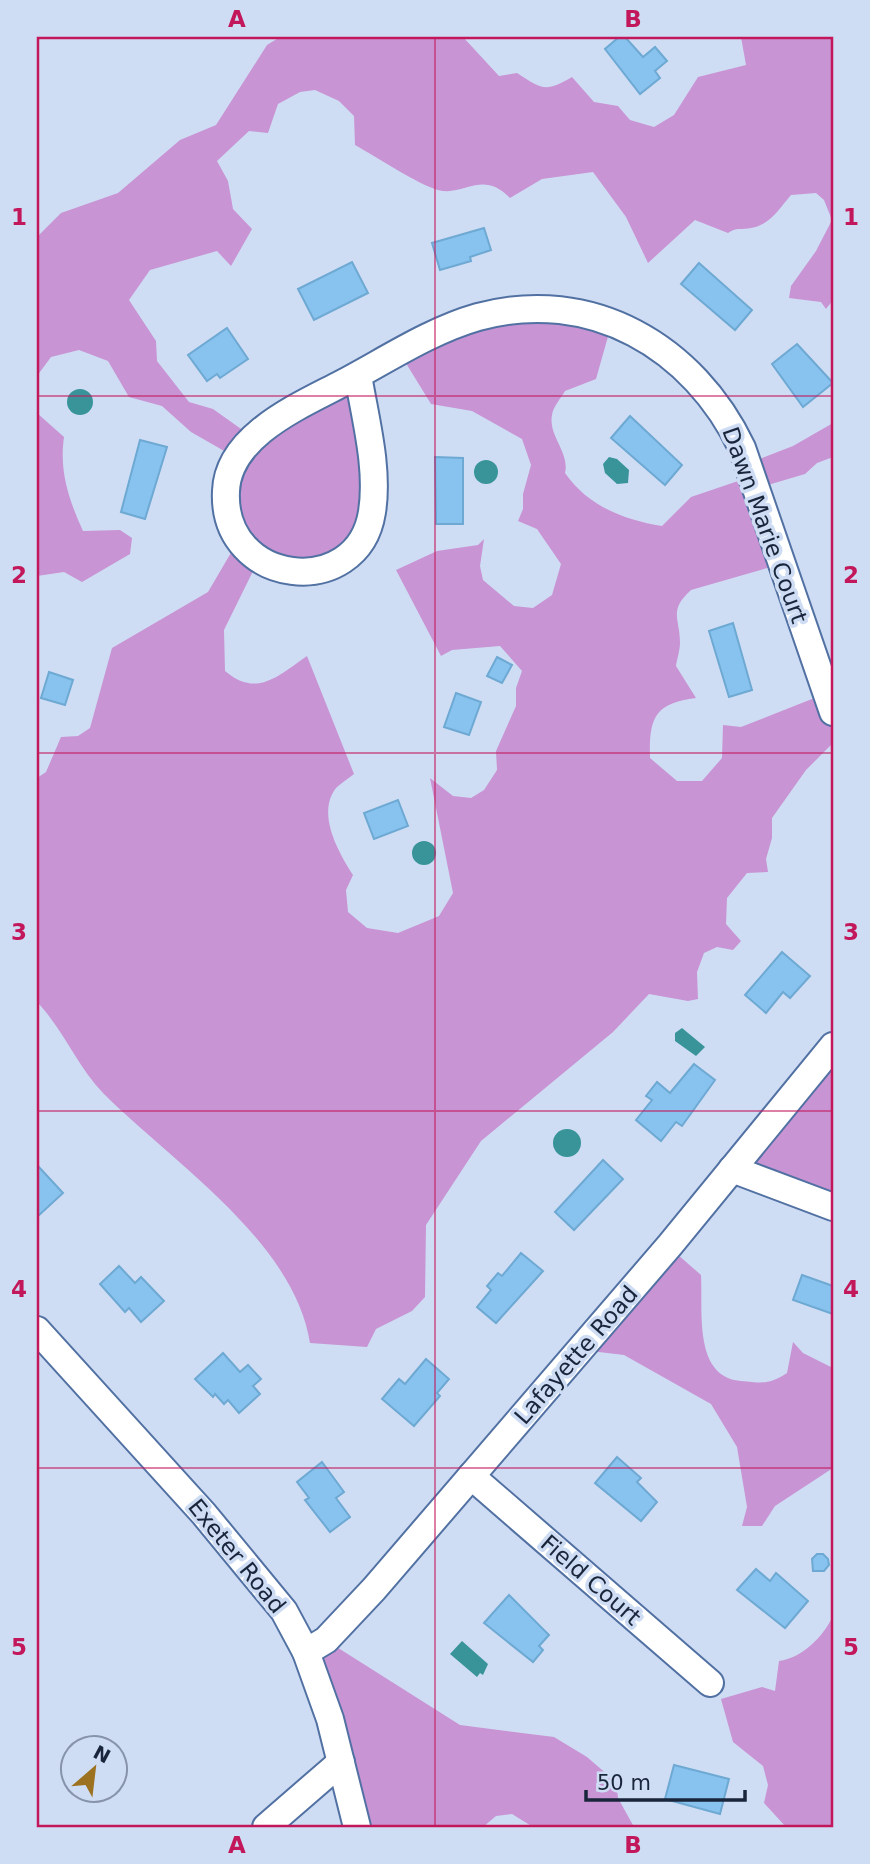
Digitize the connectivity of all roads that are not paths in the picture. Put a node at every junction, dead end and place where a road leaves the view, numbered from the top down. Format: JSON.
{"nodes":[{"id":1,"x":358,"y":375,"type":"junction"},
{"id":2,"x":833,"y":712,"type":"edge"},
{"id":3,"x":833,"y":1046,"type":"edge"},
{"id":4,"x":732,"y":1169,"type":"junction"},
{"id":5,"x":833,"y":1207,"type":"edge"},
{"id":6,"x":37,"y":1330,"type":"edge"},
{"id":7,"x":471,"y":1476,"type":"junction"},
{"id":8,"x":306,"y":1652,"type":"junction"},
{"id":9,"x":710,"y":1683,"type":"dead end"},
{"id":10,"x":341,"y":1762,"type":"junction"},
{"id":11,"x":266,"y":1827,"type":"edge"},
{"id":12,"x":357,"y":1827,"type":"edge"}],
"edges":[{"from":1,"to":1,"type":"street","name":"Dawn Marie Court"},
{"from":1,"to":2,"type":"street","name":"Dawn Marie Court"},
{"from":3,"to":4,"type":"street","name":"Lafayette Road"},
{"from":4,"to":5,"type":"street"},
{"from":4,"to":7,"type":"street","name":"Lafayette Road"},
{"from":6,"to":8,"type":"street","name":"Exeter Road"},
{"from":7,"to":8,"type":"street","name":"Lafayette Road"},
{"from":7,"to":9,"type":"street","name":"Field Court"},
{"from":8,"to":10,"type":"street","name":"Exeter Road"},
{"from":10,"to":11,"type":"street"},
{"from":10,"to":12,"type":"street","name":"Exeter Road"}]}
